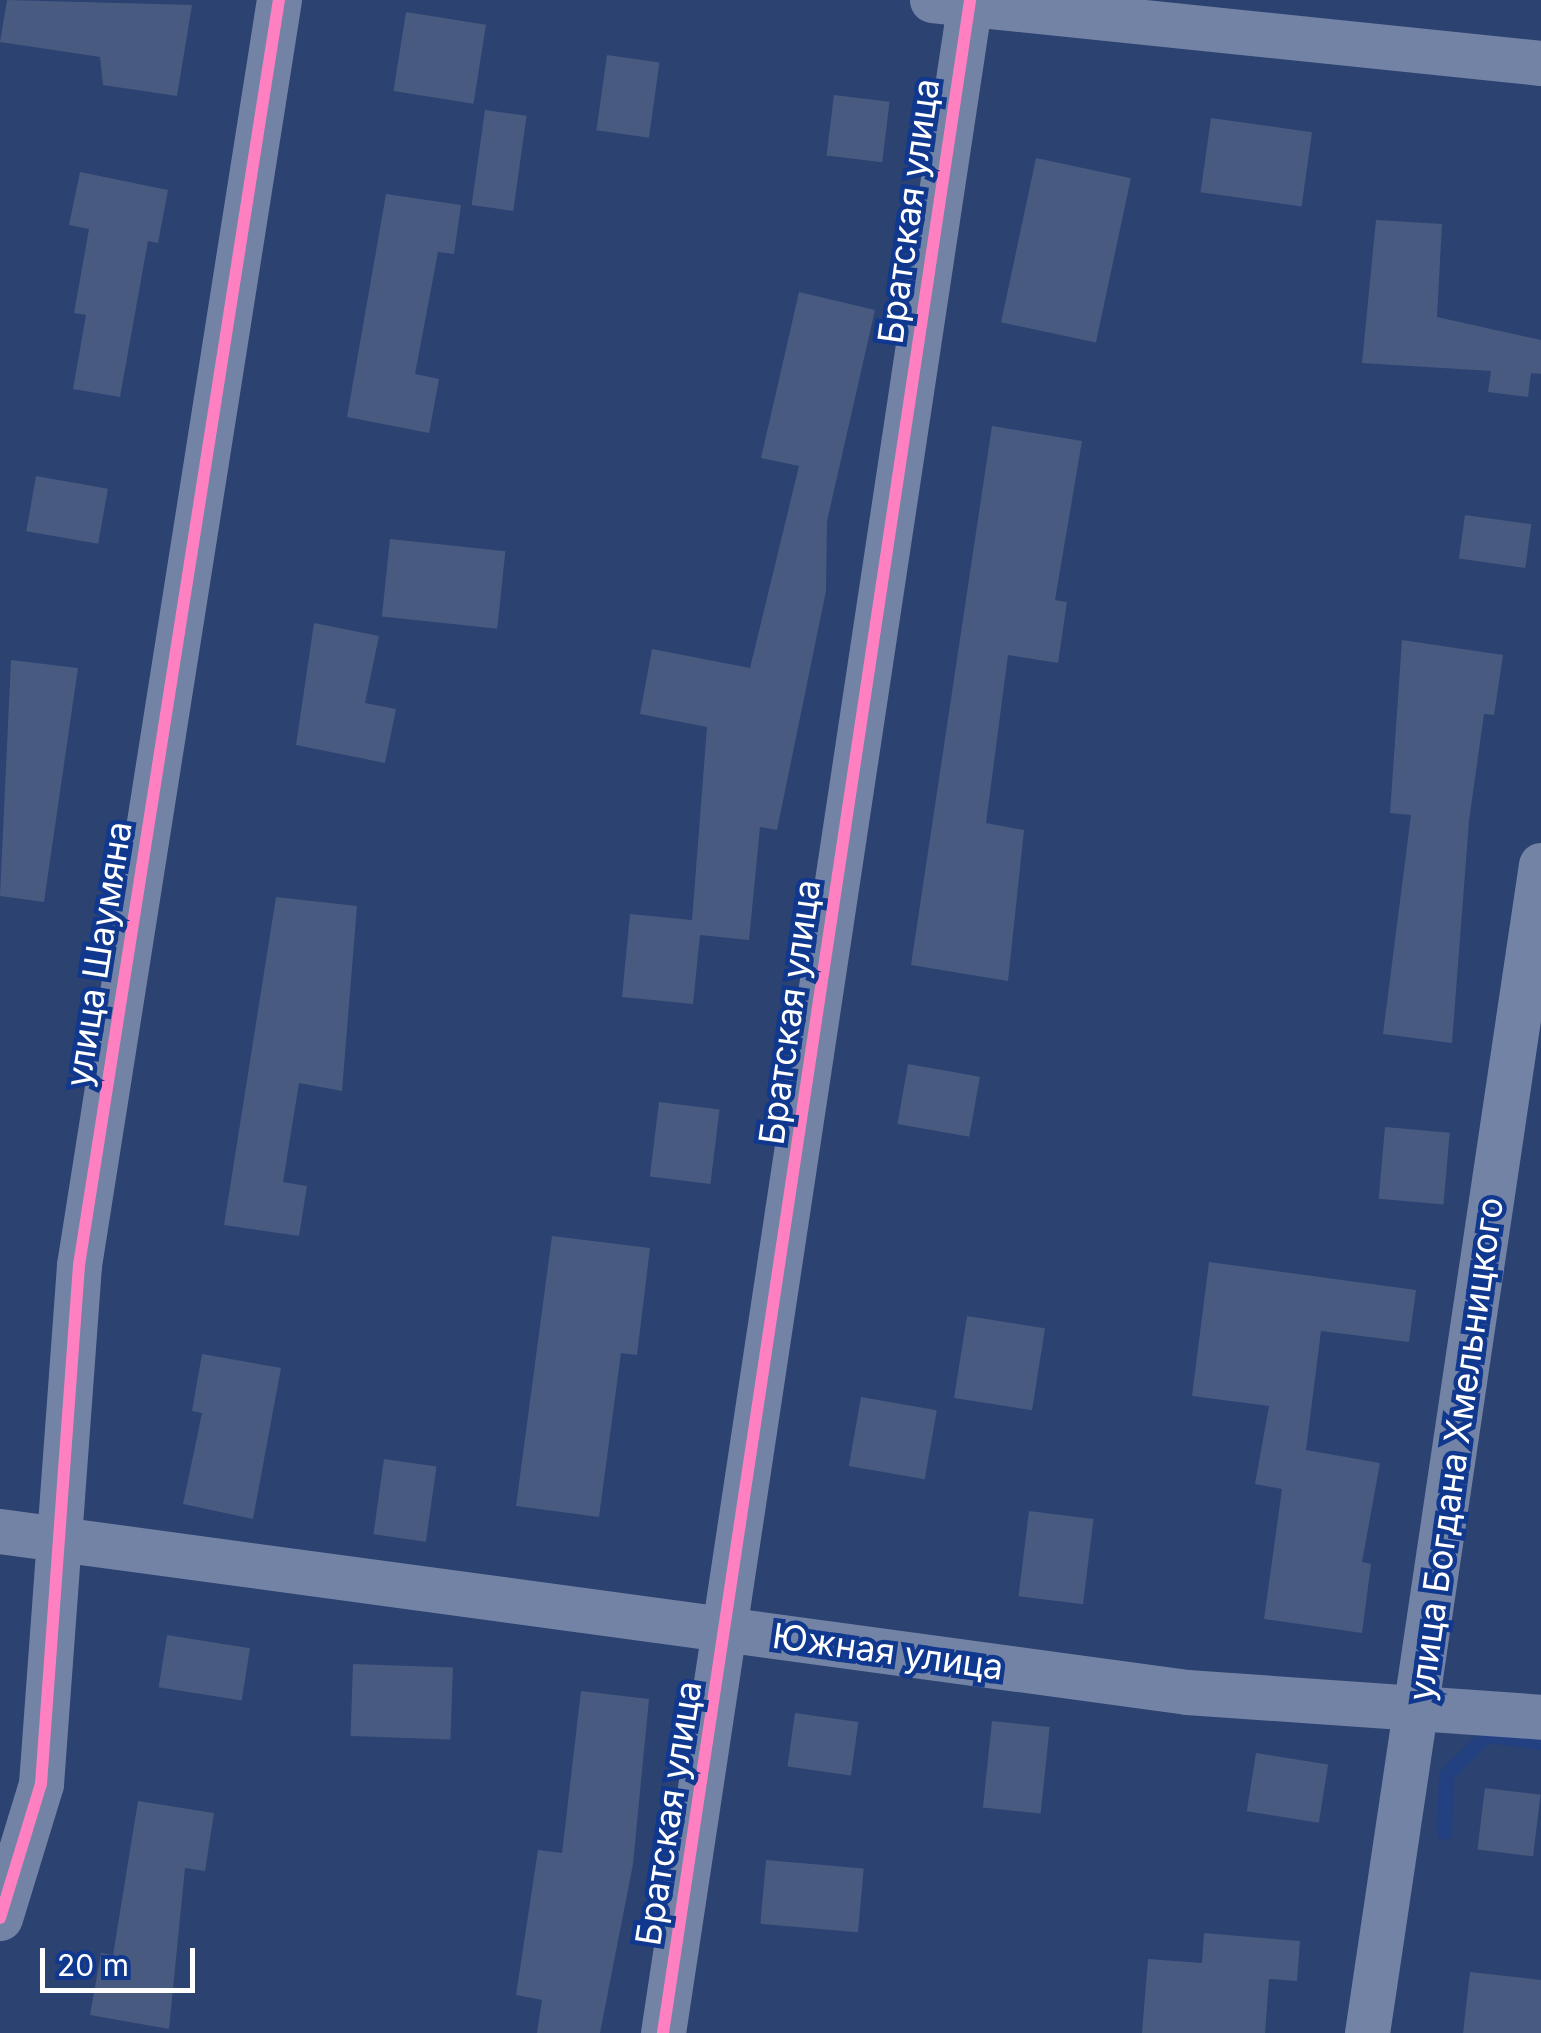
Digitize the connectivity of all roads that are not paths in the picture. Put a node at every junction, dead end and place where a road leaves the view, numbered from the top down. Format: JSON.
{"nodes":[{"id":1,"x":279,"y":0,"type":"edge"},
{"id":2,"x":957,"y":1,"type":"edge"},
{"id":3,"x":1541,"y":62,"type":"edge"},
{"id":4,"x":1541,"y":865,"type":"edge"},
{"id":5,"x":0,"y":1531,"type":"edge"},
{"id":6,"x":53,"y":1536,"type":"junction"},
{"id":7,"x":728,"y":1629,"type":"junction"},
{"id":8,"x":1418,"y":1702,"type":"junction"},
{"id":9,"x":1541,"y":1717,"type":"edge"},
{"id":10,"x":0,"y":1918,"type":"edge"},
{"id":11,"x":663,"y":2033,"type":"edge"},
{"id":12,"x":1367,"y":2033,"type":"edge"}],
"edges":[{"from":1,"to":6,"type":"street","name":"улица Шаумяна"},
{"from":2,"to":3,"type":"street"},
{"from":2,"to":7,"type":"street","name":"Братская улица"},
{"from":4,"to":8,"type":"street","name":"улица Богдана Хмельницкого"},
{"from":5,"to":6,"type":"street","name":"Южная улица"},
{"from":6,"to":7,"type":"street","name":"Южная улица"},
{"from":6,"to":10,"type":"street","name":"улица Шаумяна"},
{"from":7,"to":8,"type":"street","name":"Южная улица"},
{"from":7,"to":11,"type":"street","name":"Братская улица"},
{"from":8,"to":9,"type":"street","name":"Южная улица"},
{"from":8,"to":12,"type":"street","name":"улица Богдана Хмельницкого"}]}
